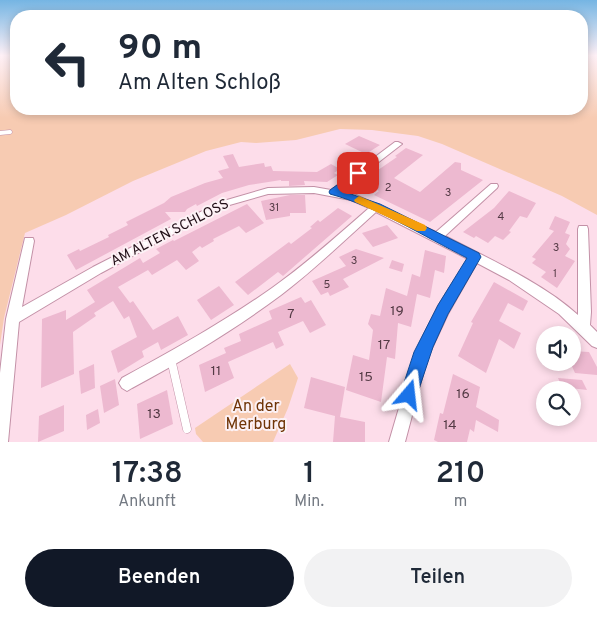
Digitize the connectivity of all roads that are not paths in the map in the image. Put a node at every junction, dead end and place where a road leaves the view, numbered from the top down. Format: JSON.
{"nodes":[{"id":1,"x":10,"y":132,"type":"dead end"},
{"id":2,"x":0,"y":133,"type":"edge"},
{"id":3,"x":398,"y":144,"type":"dead end"},
{"id":4,"x":494,"y":186,"type":"dead end"},
{"id":5,"x":334,"y":192,"type":"junction"},
{"id":6,"x":376,"y":207,"type":"junction"},
{"id":7,"x":583,"y":230,"type":"dead end"},
{"id":8,"x":437,"y":236,"type":"junction"},
{"id":9,"x":29,"y":241,"type":"dead end"},
{"id":10,"x":475,"y":257,"type":"junction"},
{"id":11,"x":14,"y":319,"type":"junction"},
{"id":12,"x":583,"y":327,"type":"junction"},
{"id":13,"x":597,"y":341,"type":"edge"},
{"id":14,"x":171,"y":359,"type":"junction"},
{"id":15,"x":128,"y":384,"type":"dead end"},
{"id":16,"x":187,"y":429,"type":"dead end"},
{"id":17,"x":0,"y":442,"type":"edge"},
{"id":18,"x":397,"y":442,"type":"edge"}],
"edges":[{"from":1,"to":2,"type":"lane"},
{"from":3,"to":5,"type":"street"},
{"from":4,"to":8,"type":"street"},
{"from":5,"to":6,"type":"street","name":"AM ALTEN SCHLOSS"},
{"from":5,"to":11,"type":"street","name":"AM ALTEN SCHLOSS"},
{"from":6,"to":8,"type":"street","name":"AM ALTEN SCHLOSS"},
{"from":6,"to":14,"type":"street"},
{"from":7,"to":12,"type":"street"},
{"from":8,"to":10,"type":"street","name":"AM ALTEN SCHLOSS"},
{"from":9,"to":11,"type":"street"},
{"from":10,"to":12,"type":"street","name":"AM ALTEN SCHLOSS"},
{"from":10,"to":18,"type":"street"},
{"from":11,"to":17,"type":"street"},
{"from":12,"to":13,"type":"street","name":"AM ALTEN SCHLOSS"},
{"from":14,"to":15,"type":"street"},
{"from":14,"to":16,"type":"lane"}]}
